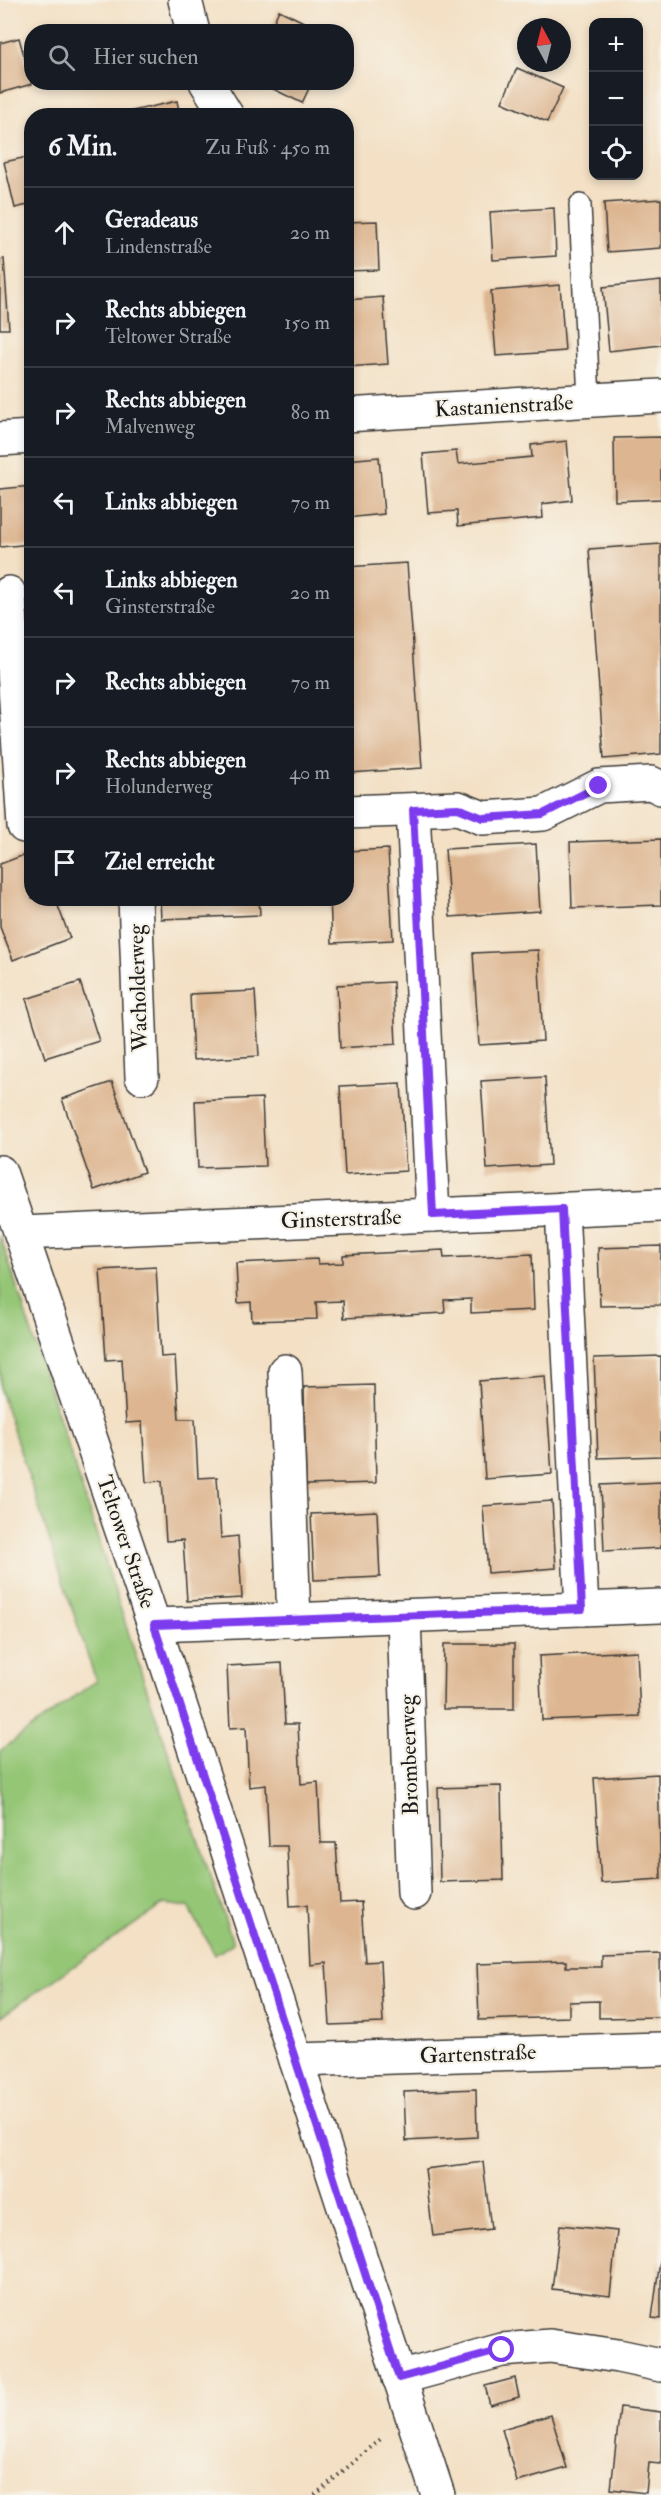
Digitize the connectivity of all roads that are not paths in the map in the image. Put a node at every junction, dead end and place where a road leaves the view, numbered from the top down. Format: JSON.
{"nodes":[{"id":1,"x":185,"y":0,"type":"edge"},
{"id":2,"x":191,"y":24,"type":"edge"},
{"id":3,"x":211,"y":90,"type":"edge"},
{"id":4,"x":222,"y":108,"type":"edge"},
{"id":5,"x":580,"y":205,"type":"dead end"},
{"id":6,"x":661,"y":396,"type":"edge"},
{"id":7,"x":590,"y":400,"type":"junction"},
{"id":8,"x":354,"y":415,"type":"edge"},
{"id":9,"x":24,"y":437,"type":"edge"},
{"id":10,"x":0,"y":439,"type":"edge"},
{"id":11,"x":9,"y":593,"type":"dead end"},
{"id":12,"x":661,"y":788,"type":"edge"},
{"id":13,"x":413,"y":810,"type":"junction"},
{"id":14,"x":354,"y":812,"type":"edge"},
{"id":15,"x":19,"y":827,"type":"edge"},
{"id":16,"x":135,"y":906,"type":"edge"},
{"id":17,"x":142,"y":1077,"type":"dead end"},
{"id":18,"x":0,"y":1172,"type":"edge"},
{"id":19,"x":661,"y":1205,"type":"edge"},
{"id":20,"x":562,"y":1209,"type":"junction"},
{"id":21,"x":433,"y":1215,"type":"junction"},
{"id":22,"x":21,"y":1233,"type":"junction"},
{"id":23,"x":285,"y":1371,"type":"dead end"},
{"id":24,"x":661,"y":1606,"type":"edge"},
{"id":25,"x":582,"y":1609,"type":"junction"},
{"id":26,"x":404,"y":1617,"type":"junction"},
{"id":27,"x":294,"y":1621,"type":"junction"},
{"id":28,"x":154,"y":1625,"type":"junction"},
{"id":29,"x":414,"y":1893,"type":"dead end"},
{"id":30,"x":661,"y":2049,"type":"edge"},
{"id":31,"x":296,"y":2060,"type":"junction"},
{"id":32,"x":661,"y":2365,"type":"edge"},
{"id":33,"x":399,"y":2378,"type":"junction"},
{"id":34,"x":438,"y":2495,"type":"edge"}],
"edges":[{"from":1,"to":2,"type":"street"},
{"from":3,"to":4,"type":"street"},
{"from":5,"to":7,"type":"lane"},
{"from":6,"to":7,"type":"street","name":"Kastanienstraße"},
{"from":7,"to":8,"type":"street","name":"Kastanienstraße"},
{"from":9,"to":10,"type":"street"},
{"from":11,"to":15,"type":"street"},
{"from":12,"to":13,"type":"street"},
{"from":13,"to":14,"type":"street"},
{"from":13,"to":21,"type":"street"},
{"from":16,"to":17,"type":"street","name":"Wacholderweg"},
{"from":18,"to":22,"type":"street","name":"Teltower Straße"},
{"from":19,"to":20,"type":"street","name":"Ginsterstraße"},
{"from":20,"to":21,"type":"street","name":"Ginsterstraße"},
{"from":20,"to":25,"type":"street"},
{"from":21,"to":22,"type":"street","name":"Ginsterstraße"},
{"from":22,"to":28,"type":"street","name":"Teltower Straße"},
{"from":23,"to":27,"type":"street"},
{"from":24,"to":25,"type":"street"},
{"from":25,"to":26,"type":"street"},
{"from":26,"to":27,"type":"street"},
{"from":26,"to":29,"type":"street","name":"Brombeerweg"},
{"from":27,"to":28,"type":"street"},
{"from":28,"to":31,"type":"street","name":"Teltower Straße"},
{"from":30,"to":31,"type":"street","name":"Gartenstraße"},
{"from":31,"to":33,"type":"street","name":"Teltower Straße"},
{"from":32,"to":33,"type":"street"},
{"from":33,"to":34,"type":"street","name":"Teltower Straße"}]}
